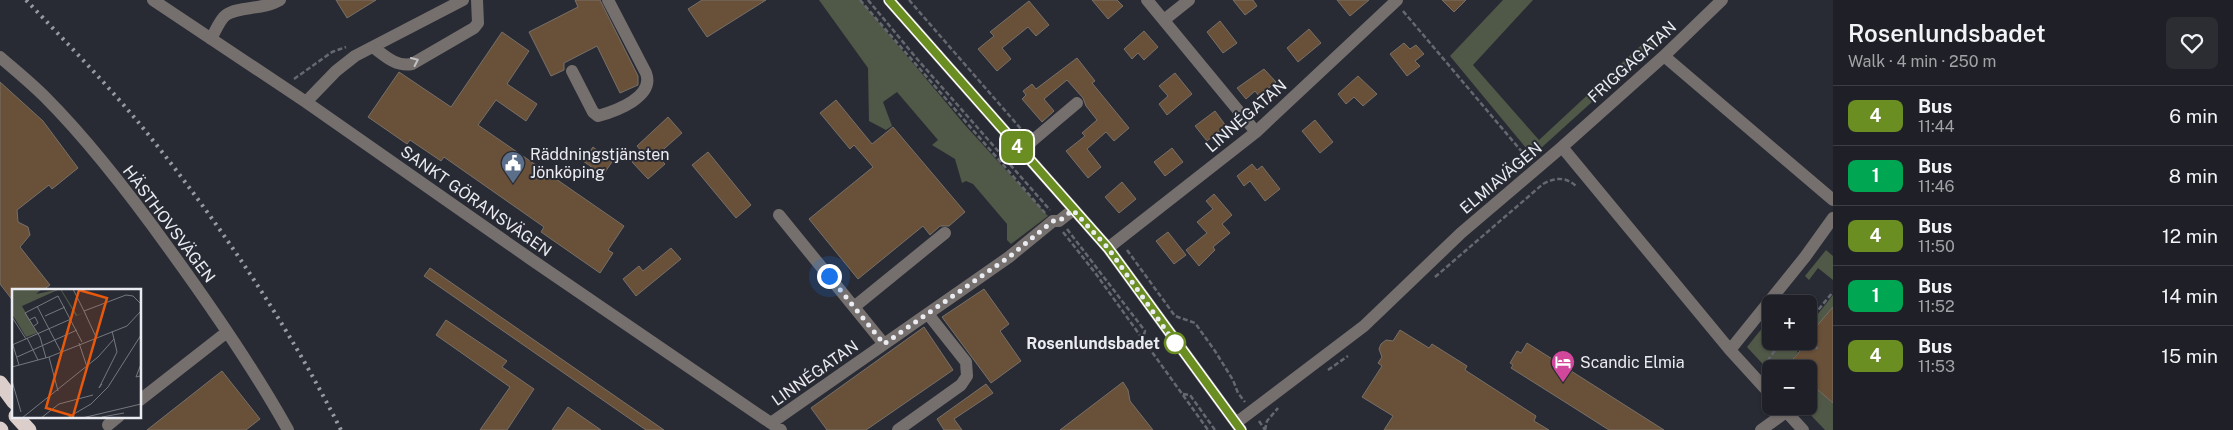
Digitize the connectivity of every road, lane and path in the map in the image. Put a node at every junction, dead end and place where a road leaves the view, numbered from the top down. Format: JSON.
{"nodes":[{"id":1,"x":153,"y":0,"type":"edge"},
{"id":2,"x":280,"y":0,"type":"edge"},
{"id":3,"x":463,"y":0,"type":"edge"},
{"id":4,"x":477,"y":0,"type":"edge"},
{"id":5,"x":608,"y":0,"type":"edge"},
{"id":6,"x":860,"y":0,"type":"edge"},
{"id":7,"x":868,"y":0,"type":"edge"},
{"id":8,"x":889,"y":0,"type":"edge"},
{"id":9,"x":1147,"y":0,"type":"edge"},
{"id":10,"x":1189,"y":0,"type":"edge"},
{"id":11,"x":1722,"y":0,"type":"edge"},
{"id":12,"x":1395,"y":1,"type":"edge"},
{"id":13,"x":1164,"y":20,"type":"junction"},
{"id":14,"x":211,"y":39,"type":"junction"},
{"id":15,"x":373,"y":47,"type":"junction"},
{"id":16,"x":1664,"y":56,"type":"junction"},
{"id":17,"x":0,"y":57,"type":"edge"},
{"id":18,"x":572,"y":71,"type":"dead end"},
{"id":19,"x":306,"y":102,"type":"junction"},
{"id":20,"x":1077,"y":104,"type":"dead end"},
{"id":21,"x":1256,"y":132,"type":"junction"},
{"id":22,"x":1562,"y":147,"type":"junction"},
{"id":23,"x":1023,"y":154,"type":"junction"},
{"id":24,"x":1536,"y":169,"type":"junction"},
{"id":25,"x":1546,"y":182,"type":"dead end"},
{"id":26,"x":1833,"y":200,"type":"edge"},
{"id":27,"x":1073,"y":210,"type":"junction"},
{"id":28,"x":779,"y":215,"type":"dead end"},
{"id":29,"x":1833,"y":218,"type":"edge"},
{"id":30,"x":1056,"y":221,"type":"junction"},
{"id":31,"x":945,"y":233,"type":"dead end"},
{"id":32,"x":1108,"y":248,"type":"junction"},
{"id":33,"x":1833,"y":292,"type":"edge"},
{"id":34,"x":854,"y":307,"type":"junction"},
{"id":35,"x":1817,"y":311,"type":"edge"},
{"id":36,"x":928,"y":314,"type":"junction"},
{"id":37,"x":227,"y":332,"type":"junction"},
{"id":38,"x":1150,"y":337,"type":"dead end"},
{"id":39,"x":1143,"y":338,"type":"junction"},
{"id":40,"x":884,"y":344,"type":"junction"},
{"id":41,"x":1730,"y":350,"type":"junction"},
{"id":42,"x":0,"y":383,"type":"edge"},
{"id":43,"x":1762,"y":385,"type":"edge"},
{"id":44,"x":1187,"y":389,"type":"dead end"},
{"id":45,"x":1182,"y":393,"type":"junction"},
{"id":46,"x":0,"y":399,"type":"edge"},
{"id":47,"x":12,"y":399,"type":"edge"},
{"id":48,"x":141,"y":399,"type":"edge"},
{"id":49,"x":12,"y":412,"type":"edge"},
{"id":50,"x":1777,"y":415,"type":"edge"},
{"id":51,"x":1789,"y":415,"type":"edge"},
{"id":52,"x":18,"y":418,"type":"edge"},
{"id":53,"x":24,"y":418,"type":"edge"},
{"id":54,"x":117,"y":418,"type":"edge"},
{"id":55,"x":108,"y":425,"type":"dead end"},
{"id":56,"x":1238,"y":426,"type":"edge"},
{"id":57,"x":776,"y":427,"type":"edge"},
{"id":58,"x":282,"y":428,"type":"edge"},
{"id":59,"x":31,"y":430,"type":"edge"},
{"id":60,"x":898,"y":430,"type":"edge"},
{"id":61,"x":1208,"y":430,"type":"edge"},
{"id":62,"x":1215,"y":430,"type":"edge"},
{"id":63,"x":1761,"y":430,"type":"edge"},
{"id":64,"x":1803,"y":430,"type":"edge"}],
"edges":[{"from":1,"to":14,"type":"street","name":"SANKT GÖRANSVÄGEN"},
{"from":2,"to":14,"type":"street"},
{"from":3,"to":15,"type":"street"},
{"from":15,"to":4,"type":"street","one_way":true},
{"from":5,"to":18,"type":"street"},
{"from":6,"to":30,"type":"path"},
{"from":7,"to":30,"type":"path"},
{"from":8,"to":23,"type":"street"},
{"from":9,"to":13,"type":"street"},
{"from":10,"to":13,"type":"street"},
{"from":11,"to":16,"type":"street","name":"FRIGGAGATAN"},
{"from":12,"to":21,"type":"street","name":"LINNÉGATAN"},
{"from":12,"to":24,"type":"path"},
{"from":13,"to":21,"type":"street"},
{"from":14,"to":19,"type":"street","name":"SANKT GÖRANSVÄGEN"},
{"from":15,"to":19,"type":"street"},
{"from":16,"to":22,"type":"street","name":"FRIGGAGATAN"},
{"from":16,"to":26,"type":"street"},
{"from":17,"to":37,"type":"street","name":"HÄSTHOVSVÄGEN"},
{"from":19,"to":57,"type":"street","name":"SANKT GÖRANSVÄGEN"},
{"from":20,"to":23,"type":"street"},
{"from":21,"to":32,"type":"street","name":"LINNÉGATAN"},
{"from":22,"to":24,"type":"street","name":"ELMIAVÄGEN"},
{"from":22,"to":41,"type":"street","name":"ELMIAVÄGEN"},
{"from":23,"to":27,"type":"street"},
{"from":24,"to":25,"type":"path"},
{"from":24,"to":56,"type":"street","name":"ELMIAVÄGEN"},
{"from":27,"to":30,"type":"street","name":"LINNÉGATAN"},
{"from":27,"to":32,"type":"street"},
{"from":28,"to":34,"type":"street"},
{"from":29,"to":41,"type":"street"},
{"from":30,"to":36,"type":"street","name":"LINNÉGATAN"},
{"from":30,"to":39,"type":"path"},
{"from":30,"to":39,"type":"path"},
{"from":31,"to":34,"type":"street"},
{"from":32,"to":56,"type":"street"},
{"from":33,"to":35,"type":"path"},
{"from":34,"to":40,"type":"street"},
{"from":36,"to":40,"type":"street","name":"LINNÉGATAN"},
{"from":36,"to":60,"type":"street"},
{"from":37,"to":48,"type":"street"},
{"from":37,"to":58,"type":"street","name":"HÄSTHOVSVÄGEN"},
{"from":38,"to":39,"type":"path"},
{"from":39,"to":45,"type":"path"},
{"from":40,"to":57,"type":"street","name":"LINNÉGATAN"},
{"from":41,"to":43,"type":"street","name":"ELMIAVÄGEN"},
{"from":42,"to":47,"type":"highway"},
{"from":44,"to":45,"type":"path"},
{"from":45,"to":61,"type":"path"},
{"from":45,"to":62,"type":"path"},
{"from":46,"to":49,"type":"highway"},
{"from":50,"to":63,"type":"street"},
{"from":51,"to":64,"type":"street"},
{"from":52,"to":59,"type":"highway"},
{"from":53,"to":59,"type":"highway"},
{"from":54,"to":55,"type":"street"}]}
